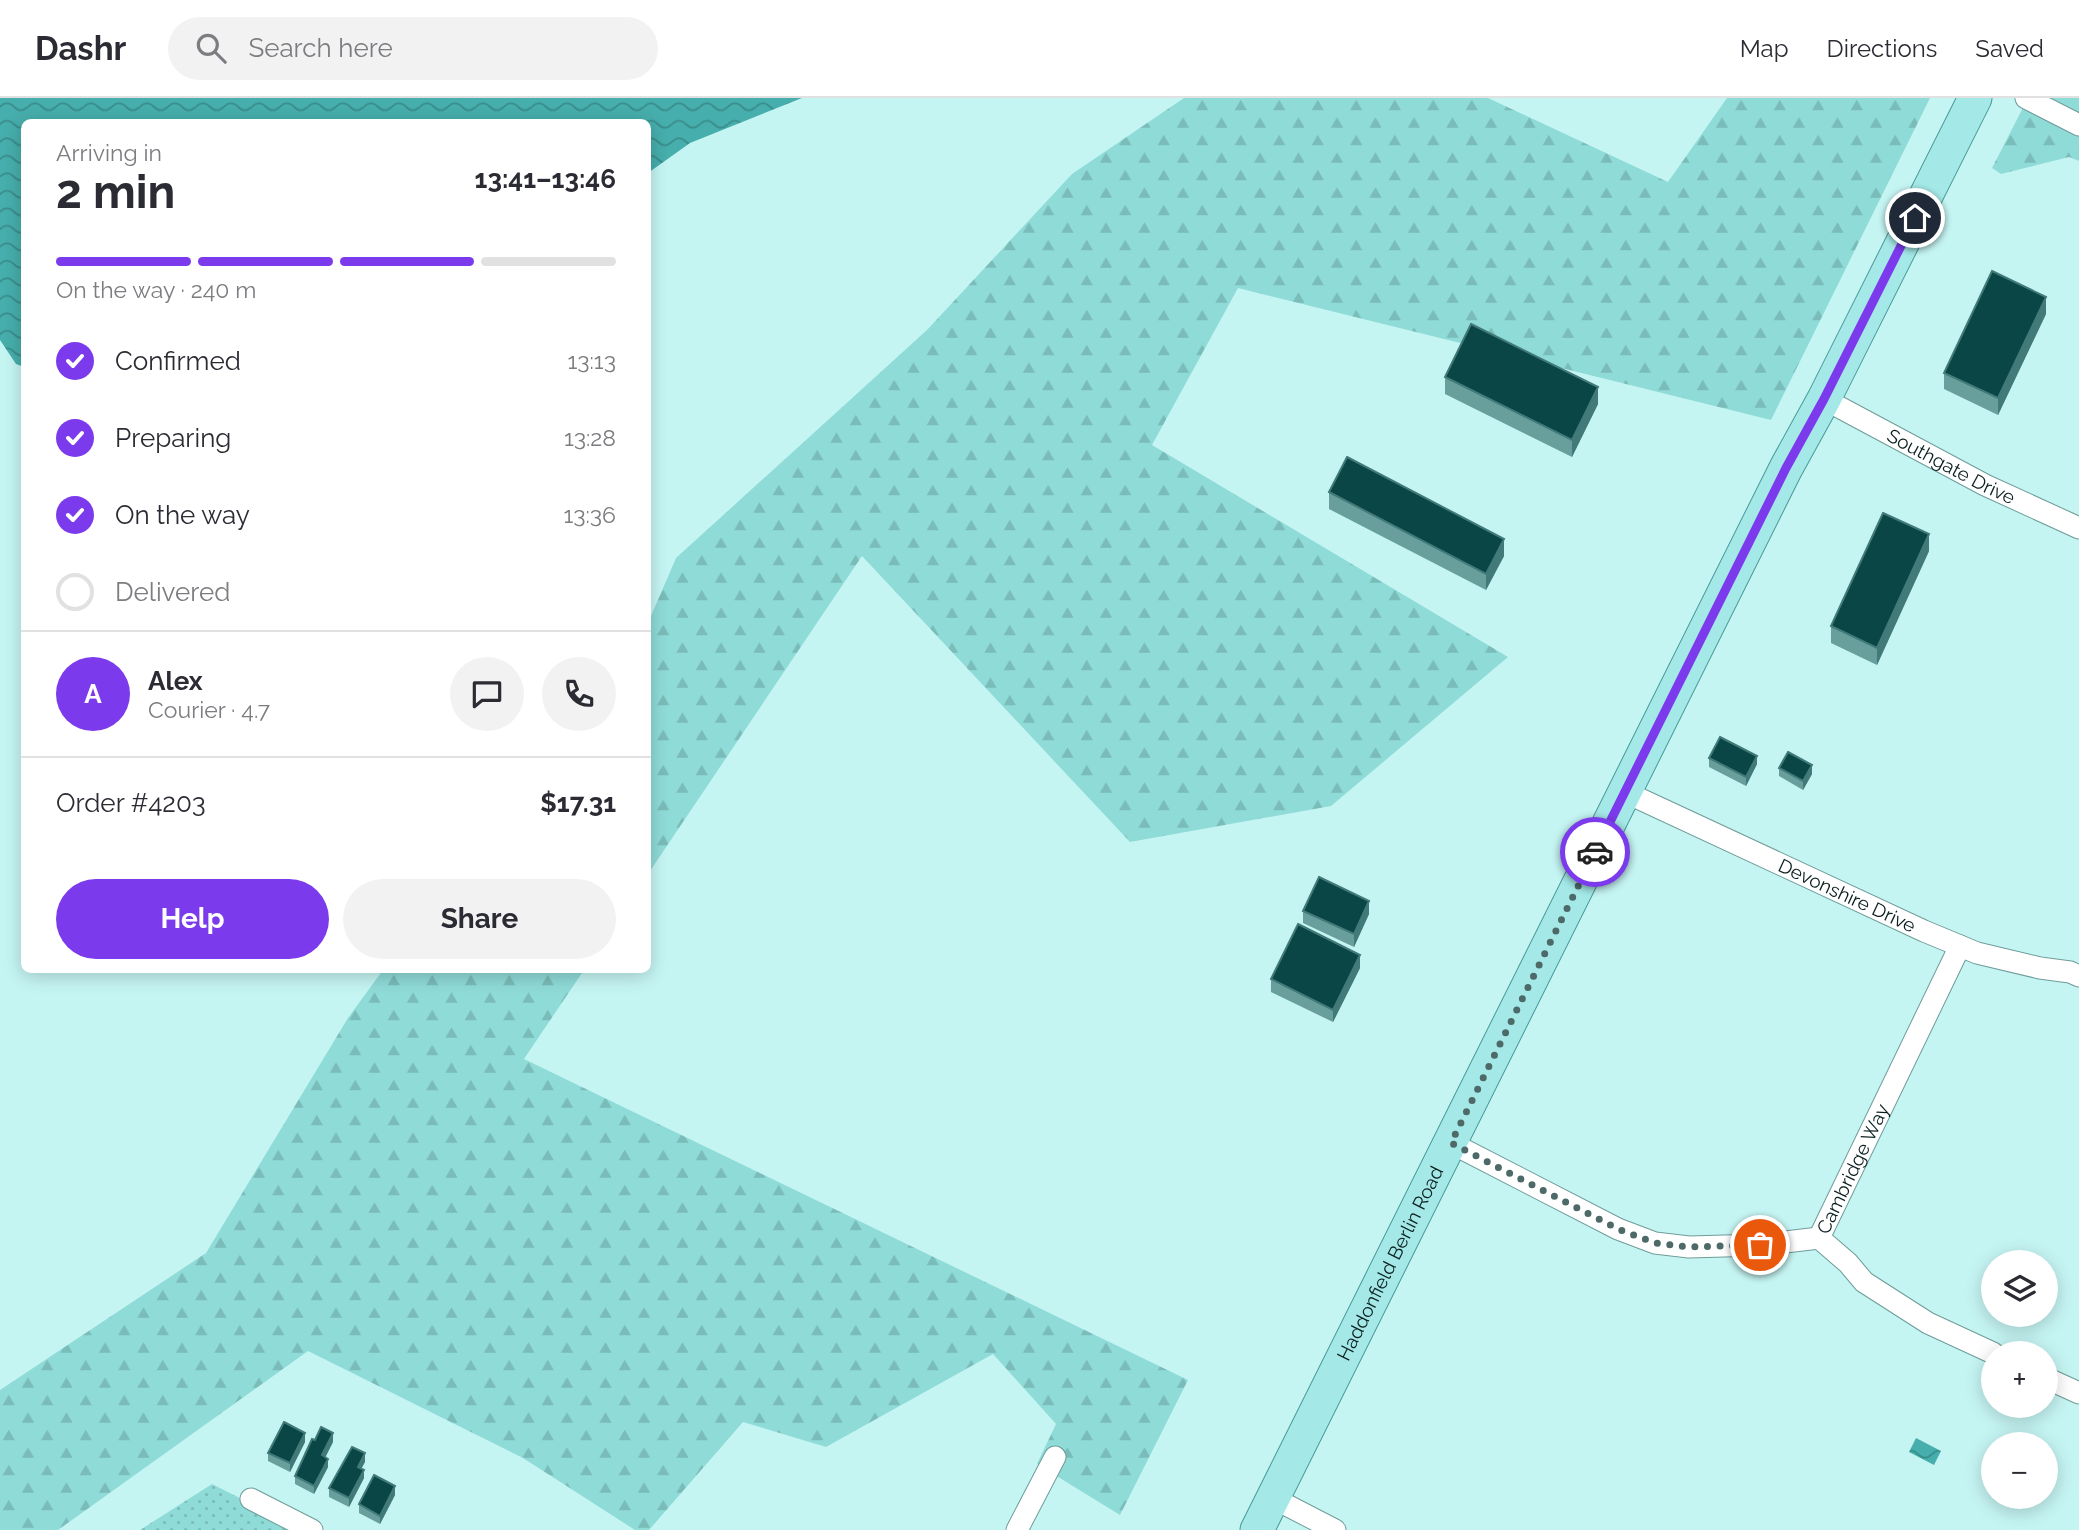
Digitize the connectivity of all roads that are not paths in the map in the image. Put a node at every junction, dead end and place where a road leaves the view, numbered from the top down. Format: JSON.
{"nodes":[{"id":1,"x":1975,"y":98,"type":"edge"},
{"id":2,"x":2026,"y":98,"type":"edge"},
{"id":3,"x":2079,"y":124,"type":"edge"},
{"id":4,"x":1824,"y":399,"type":"junction"},
{"id":5,"x":2079,"y":528,"type":"edge"},
{"id":6,"x":1625,"y":792,"type":"junction"},
{"id":7,"x":1960,"y":946,"type":"junction"},
{"id":8,"x":2079,"y":976,"type":"edge"},
{"id":9,"x":1451,"y":1143,"type":"junction"},
{"id":10,"x":1819,"y":1238,"type":"junction"},
{"id":11,"x":1981,"y":1347,"type":"edge"},
{"id":12,"x":2058,"y":1383,"type":"edge"},
{"id":13,"x":2079,"y":1393,"type":"edge"},
{"id":14,"x":1055,"y":1457,"type":"dead end"},
{"id":15,"x":1273,"y":1498,"type":"junction"},
{"id":16,"x":251,"y":1499,"type":"dead end"},
{"id":17,"x":312,"y":1530,"type":"edge"},
{"id":18,"x":1017,"y":1530,"type":"edge"},
{"id":19,"x":1257,"y":1530,"type":"edge"},
{"id":20,"x":1335,"y":1530,"type":"edge"}],
"edges":[{"from":1,"to":4,"type":"main road","name":"Haddonfield Berlin Road"},
{"from":2,"to":3,"type":"street"},
{"from":4,"to":5,"type":"street","name":"Southgate Drive"},
{"from":4,"to":6,"type":"main road","name":"Haddonfield Berlin Road"},
{"from":6,"to":7,"type":"street","name":"Devonshire Drive"},
{"from":6,"to":9,"type":"main road","name":"Haddonfield Berlin Road"},
{"from":7,"to":8,"type":"street","name":"Devonshire Drive"},
{"from":7,"to":10,"type":"street","name":"Cambridge Way"},
{"from":9,"to":10,"type":"street"},
{"from":9,"to":15,"type":"main road","name":"Haddonfield Berlin Road"},
{"from":10,"to":11,"type":"street","name":"Cambridge Way"},
{"from":12,"to":13,"type":"street"},
{"from":14,"to":18,"type":"street"},
{"from":15,"to":19,"type":"main road","name":"Haddonfield Berlin Road"},
{"from":15,"to":20,"type":"street"},
{"from":16,"to":17,"type":"street"}]}
